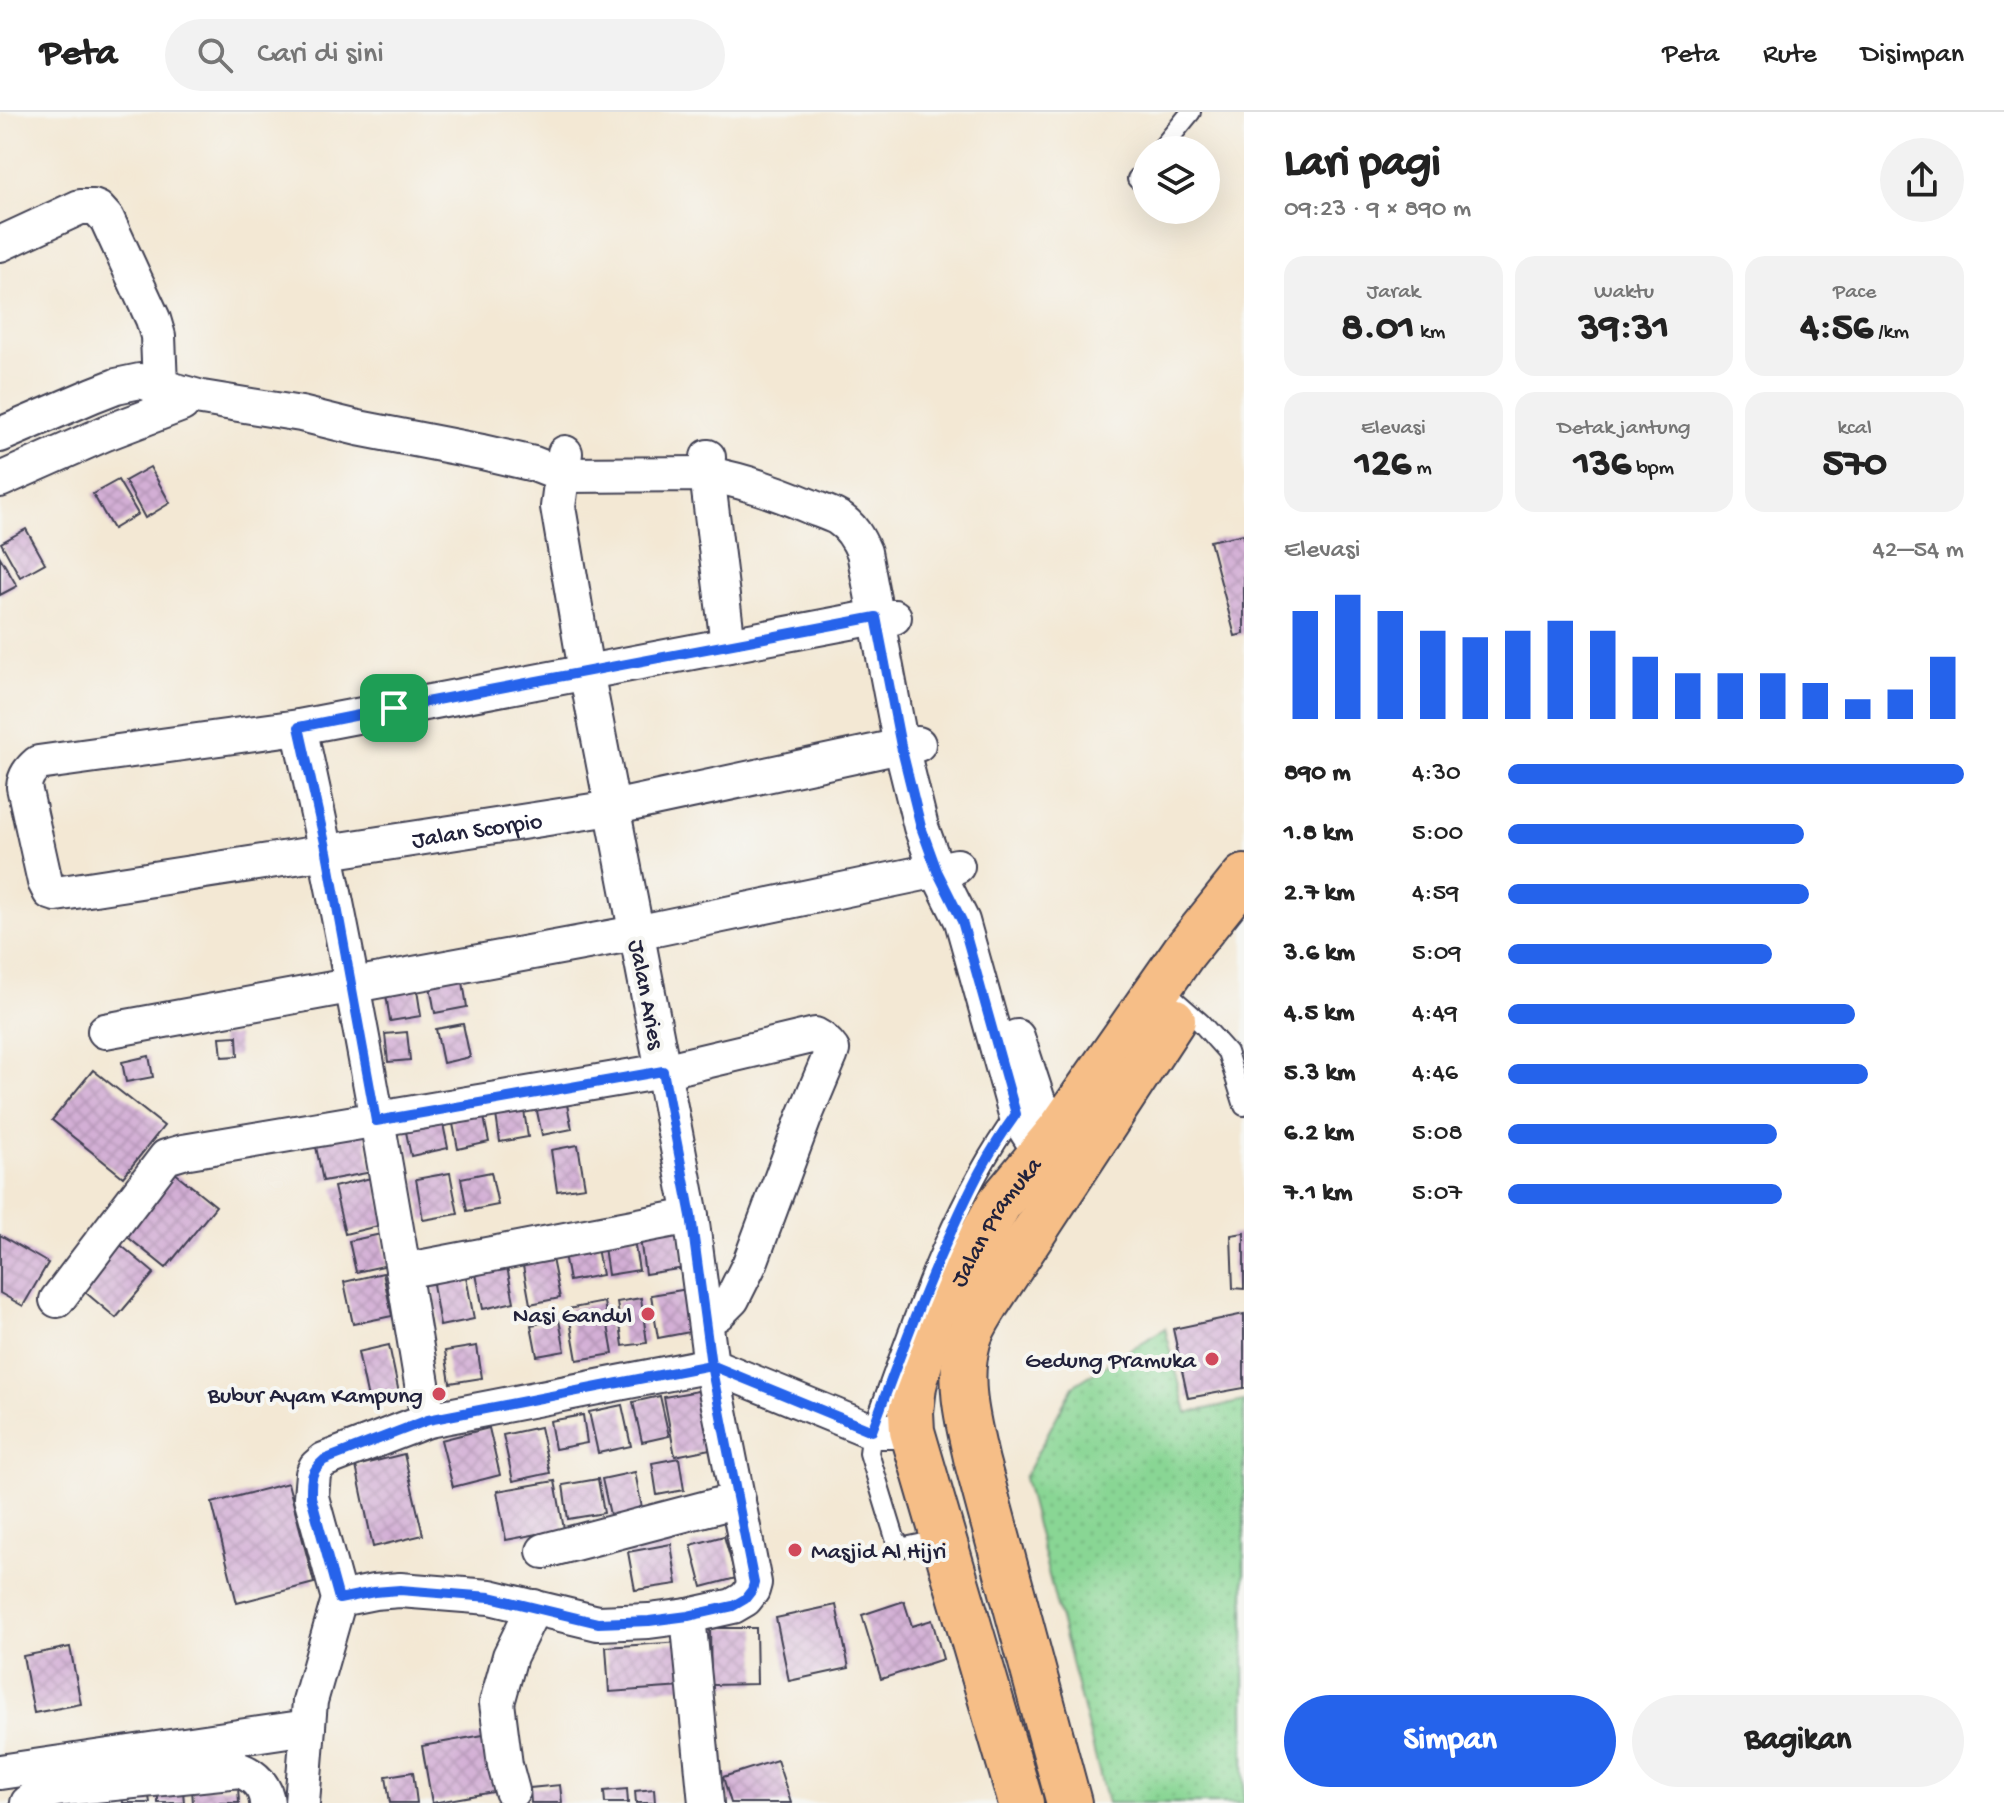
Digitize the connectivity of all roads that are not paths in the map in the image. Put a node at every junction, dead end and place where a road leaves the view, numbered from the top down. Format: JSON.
{"nodes":[{"id":1,"x":1191,"y":112,"type":"edge"},
{"id":2,"x":1171,"y":136,"type":"edge"},
{"id":3,"x":0,"y":244,"type":"edge"},
{"id":4,"x":161,"y":398,"type":"junction"},
{"id":5,"x":0,"y":435,"type":"edge"},
{"id":6,"x":554,"y":464,"type":"junction"},
{"id":7,"x":708,"y":466,"type":"junction"},
{"id":8,"x":0,"y":480,"type":"edge"},
{"id":9,"x":885,"y":617,"type":"junction"},
{"id":10,"x":728,"y":645,"type":"junction"},
{"id":11,"x":586,"y":671,"type":"junction"},
{"id":12,"x":299,"y":727,"type":"junction"},
{"id":13,"x":910,"y":745,"type":"junction"},
{"id":14,"x":612,"y":808,"type":"junction"},
{"id":15,"x":327,"y":852,"type":"junction"},
{"id":16,"x":947,"y":869,"type":"junction"},
{"id":17,"x":1244,"y":877,"type":"edge"},
{"id":18,"x":1244,"y":925,"type":"edge"},
{"id":19,"x":636,"y":933,"type":"junction"},
{"id":20,"x":351,"y":985,"type":"junction"},
{"id":21,"x":1171,"y":997,"type":"junction"},
{"id":22,"x":105,"y":1031,"type":"dead end"},
{"id":23,"x":663,"y":1071,"type":"junction"},
{"id":24,"x":1244,"y":1106,"type":"edge"},
{"id":25,"x":376,"y":1121,"type":"junction"},
{"id":26,"x":1038,"y":1125,"type":"junction"},
{"id":27,"x":691,"y":1216,"type":"junction"},
{"id":28,"x":403,"y":1271,"type":"junction"},
{"id":29,"x":57,"y":1300,"type":"dead end"},
{"id":30,"x":706,"y":1320,"type":"junction"},
{"id":31,"x":711,"y":1365,"type":"junction"},
{"id":32,"x":428,"y":1420,"type":"junction"},
{"id":33,"x":892,"y":1431,"type":"junction"},
{"id":34,"x":738,"y":1500,"type":"junction"},
{"id":35,"x":544,"y":1551,"type":"dead end"},
{"id":36,"x":339,"y":1599,"type":"junction"},
{"id":37,"x":534,"y":1607,"type":"junction"},
{"id":38,"x":688,"y":1616,"type":"junction"},
{"id":39,"x":308,"y":1727,"type":"junction"},
{"id":40,"x":0,"y":1772,"type":"edge"},
{"id":41,"x":512,"y":1791,"type":"dead end"},
{"id":42,"x":28,"y":1803,"type":"edge"},
{"id":43,"x":267,"y":1803,"type":"edge"},
{"id":44,"x":302,"y":1803,"type":"edge"},
{"id":45,"x":706,"y":1803,"type":"edge"},
{"id":46,"x":1021,"y":1803,"type":"edge"},
{"id":47,"x":1069,"y":1803,"type":"edge"}],
"edges":[{"from":1,"to":2,"type":"lane"},
{"from":3,"to":4,"type":"street"},
{"from":4,"to":5,"type":"street"},
{"from":4,"to":6,"type":"street"},
{"from":4,"to":8,"type":"street"},
{"from":6,"to":7,"type":"street"},
{"from":6,"to":11,"type":"street","name":"Jalan Aries"},
{"from":7,"to":9,"type":"street"},
{"from":7,"to":10,"type":"street"},
{"from":9,"to":10,"type":"street"},
{"from":9,"to":13,"type":"street"},
{"from":10,"to":11,"type":"street"},
{"from":11,"to":12,"type":"street"},
{"from":11,"to":14,"type":"street","name":"Jalan Aries"},
{"from":12,"to":15,"type":"street"},
{"from":12,"to":15,"type":"street","name":"Jalan Scorpio"},
{"from":13,"to":14,"type":"street","name":"Jalan Scorpio"},
{"from":13,"to":16,"type":"street"},
{"from":14,"to":15,"type":"street","name":"Jalan Scorpio"},
{"from":14,"to":19,"type":"street","name":"Jalan Aries"},
{"from":15,"to":20,"type":"street"},
{"from":16,"to":19,"type":"street"},
{"from":16,"to":26,"type":"street"},
{"from":17,"to":21,"type":"main road","name":"Jalan Pramuka"},
{"from":18,"to":21,"type":"main road","name":"Jalan Pramuka"},
{"from":19,"to":20,"type":"street"},
{"from":19,"to":23,"type":"street","name":"Jalan Aries"},
{"from":20,"to":22,"type":"street"},
{"from":20,"to":25,"type":"street"},
{"from":21,"to":24,"type":"lane"},
{"from":21,"to":26,"type":"main road","name":"Jalan Pramuka"},
{"from":21,"to":47,"type":"main road","name":"Jalan Pramuka"},
{"from":23,"to":25,"type":"street"},
{"from":23,"to":27,"type":"street","name":"Jalan Aries"},
{"from":23,"to":30,"type":"street"},
{"from":25,"to":28,"type":"street"},
{"from":25,"to":29,"type":"street"},
{"from":26,"to":33,"type":"main road","name":"Jalan Pramuka"},
{"from":27,"to":28,"type":"street"},
{"from":27,"to":30,"type":"street","name":"Jalan Aries"},
{"from":28,"to":32,"type":"street"},
{"from":30,"to":31,"type":"street","name":"Jalan Aries"},
{"from":31,"to":32,"type":"street"},
{"from":31,"to":33,"type":"street"},
{"from":31,"to":34,"type":"street","name":"Jalan Aries"},
{"from":32,"to":36,"type":"street"},
{"from":33,"to":46,"type":"main road","name":"Jalan Pramuka"},
{"from":34,"to":35,"type":"street"},
{"from":34,"to":38,"type":"street","name":"Jalan Aries"},
{"from":36,"to":37,"type":"street"},
{"from":36,"to":39,"type":"street"},
{"from":37,"to":38,"type":"street"},
{"from":37,"to":41,"type":"street"},
{"from":38,"to":45,"type":"street"},
{"from":39,"to":40,"type":"street"},
{"from":39,"to":44,"type":"street"},
{"from":42,"to":43,"type":"street"}]}
